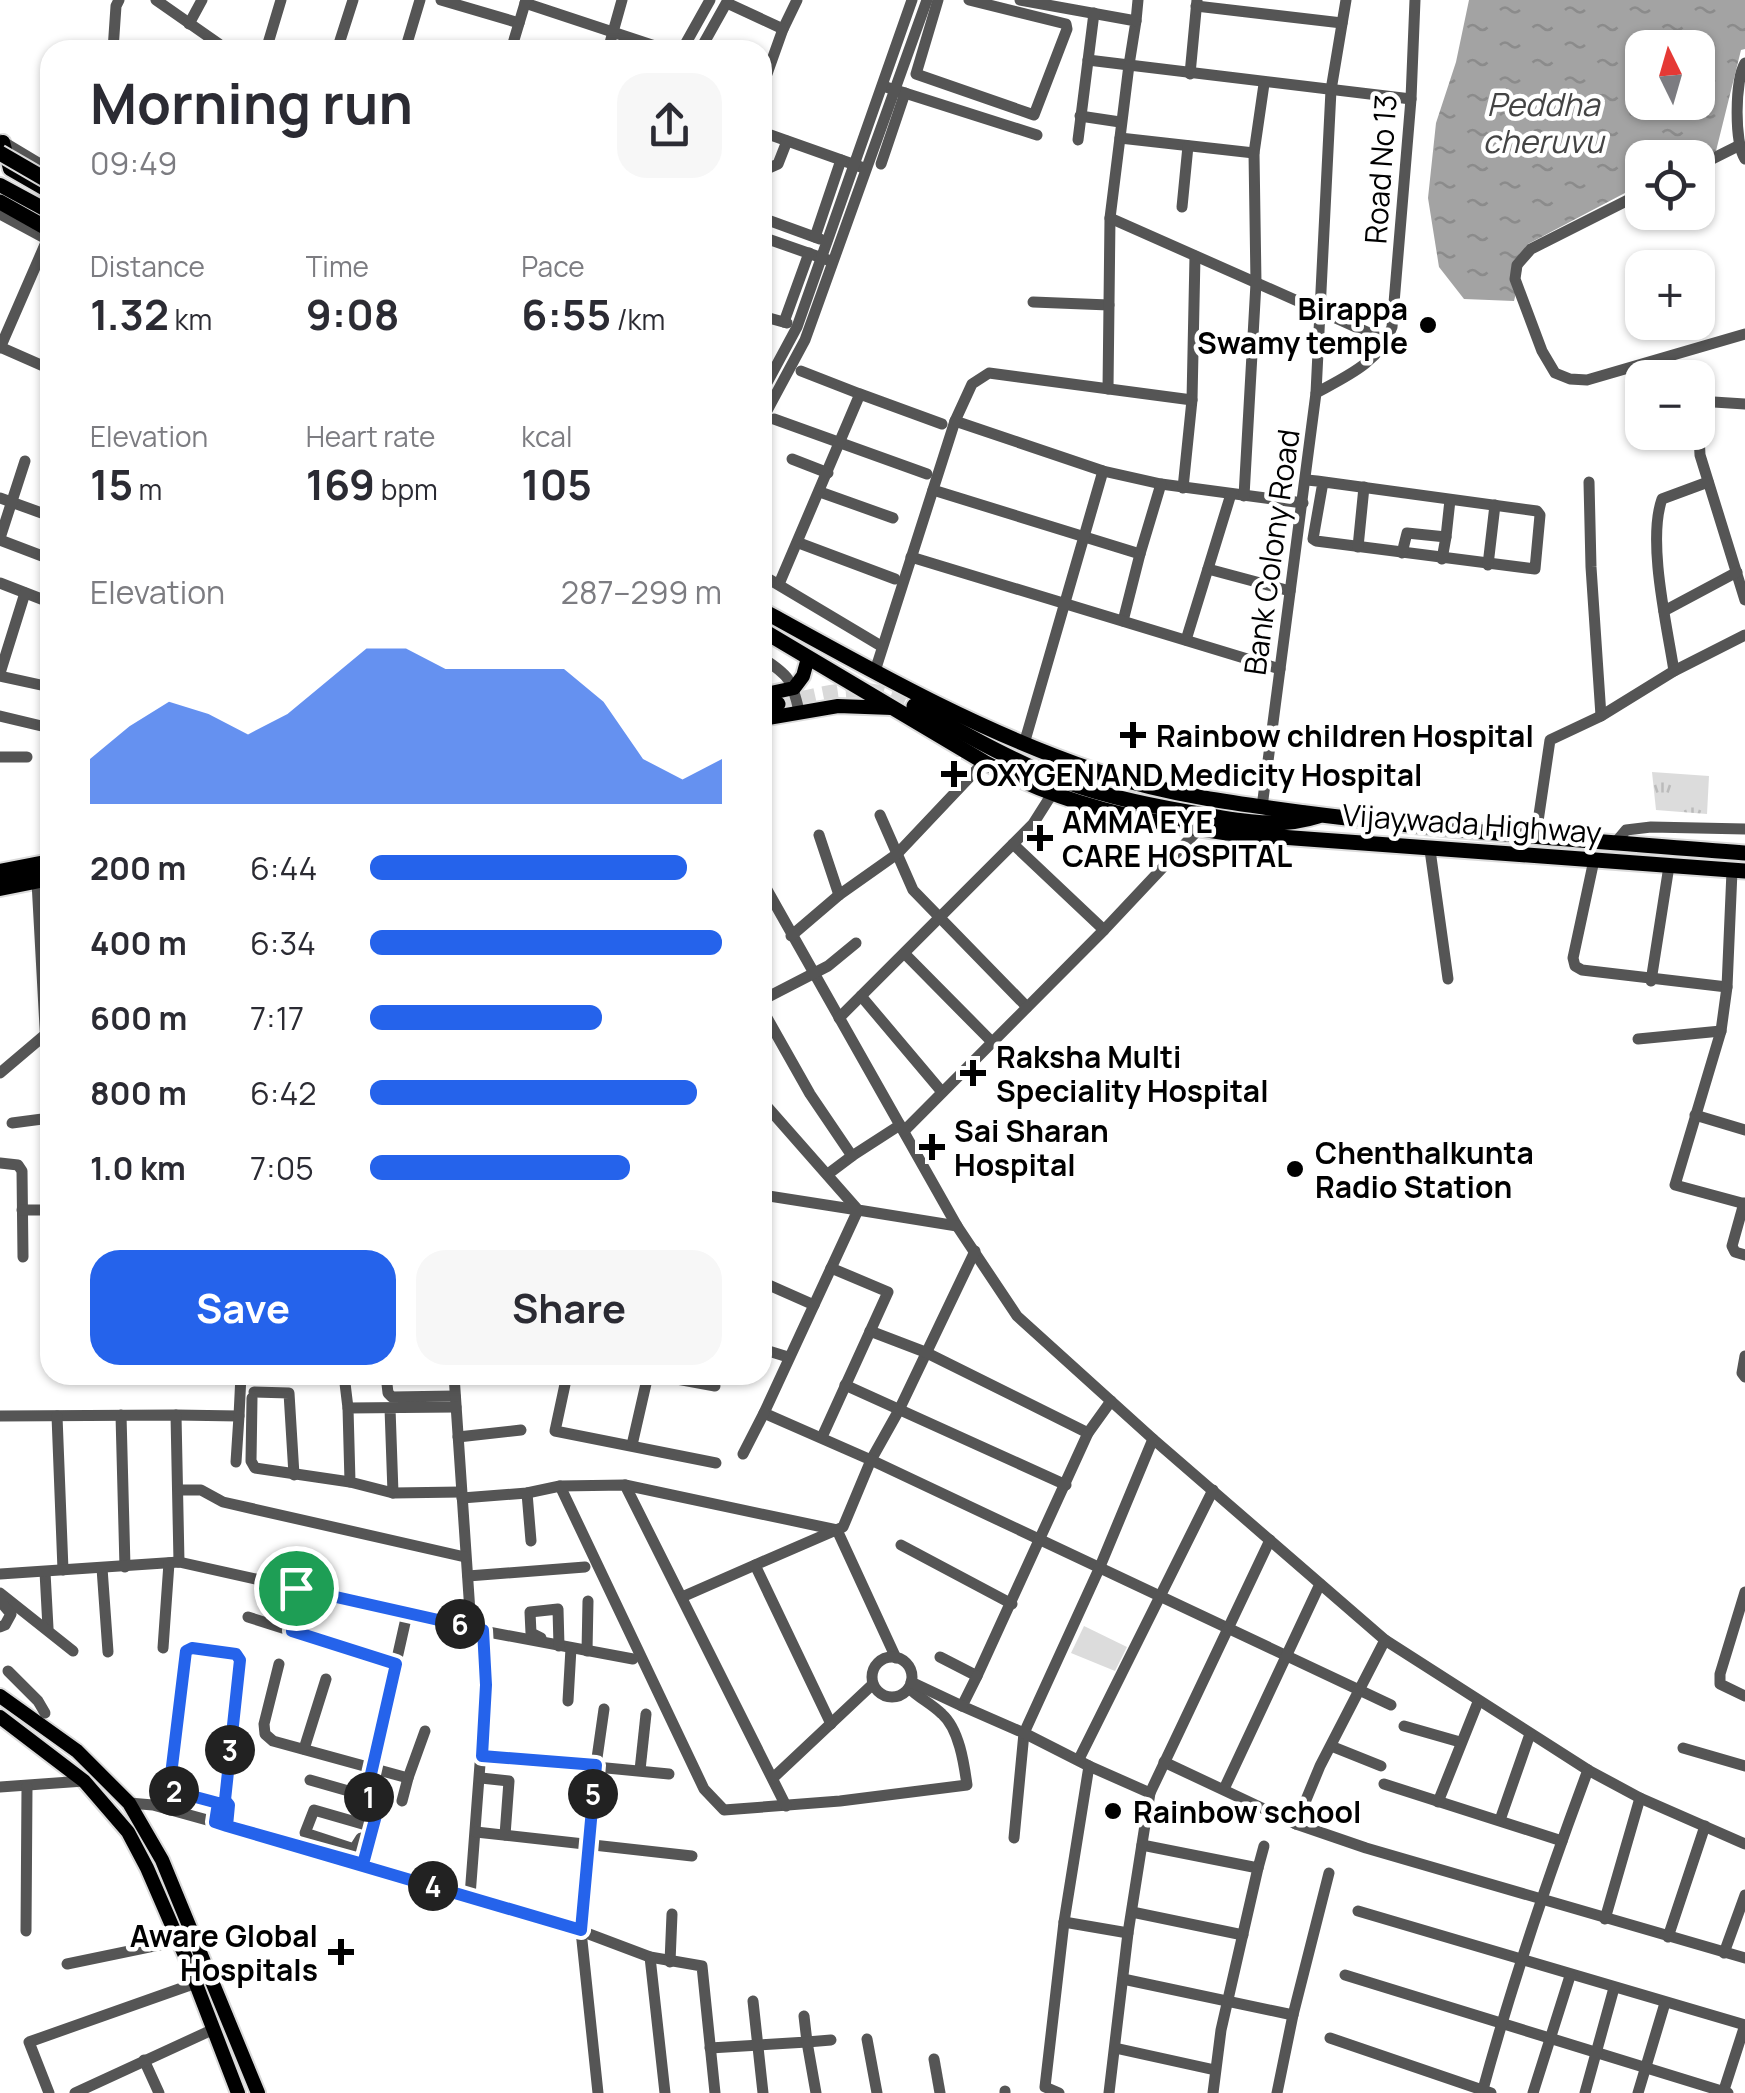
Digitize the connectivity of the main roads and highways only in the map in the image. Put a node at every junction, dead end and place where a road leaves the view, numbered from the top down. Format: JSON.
{"nodes":[{"id":1,"x":1,"y":145,"type":"edge"},
{"id":2,"x":40,"y":174,"type":"edge"},
{"id":3,"x":0,"y":184,"type":"edge"},
{"id":4,"x":40,"y":186,"type":"edge"},
{"id":5,"x":0,"y":202,"type":"edge"},
{"id":6,"x":40,"y":206,"type":"edge"},
{"id":7,"x":40,"y":231,"type":"edge"},
{"id":8,"x":772,"y":615,"type":"edge"},
{"id":9,"x":772,"y":636,"type":"edge"},
{"id":10,"x":808,"y":658,"type":"junction"},
{"id":11,"x":772,"y":693,"type":"edge"},
{"id":12,"x":914,"y":706,"type":"tunnel mouth"},
{"id":13,"x":893,"y":708,"type":"junction"},
{"id":14,"x":772,"y":717,"type":"edge"},
{"id":15,"x":1322,"y":815,"type":"junction"},
{"id":16,"x":1502,"y":834,"type":"junction"},
{"id":17,"x":1502,"y":853,"type":"junction"},
{"id":18,"x":1745,"y":853,"type":"edge"},
{"id":19,"x":40,"y":862,"type":"edge"},
{"id":20,"x":0,"y":871,"type":"edge"},
{"id":21,"x":1738,"y":871,"type":"edge"},
{"id":22,"x":40,"y":872,"type":"edge"},
{"id":23,"x":0,"y":881,"type":"edge"},
{"id":24,"x":40,"y":881,"type":"edge"},
{"id":25,"x":0,"y":888,"type":"edge"},
{"id":26,"x":0,"y":1696,"type":"edge"},
{"id":27,"x":0,"y":1717,"type":"edge"},
{"id":28,"x":238,"y":2093,"type":"edge"},
{"id":29,"x":258,"y":2093,"type":"edge"}],
"edges":[{"from":1,"to":2,"type":"highway","bridge":true},
{"from":1,"to":4,"type":"main road"},
{"from":3,"to":6,"type":"main road"},
{"from":5,"to":7,"type":"highway"},
{"from":8,"to":15,"type":"highway","name":"Vijaywada Highway"},
{"from":9,"to":10,"type":"highway","name":"Vijaywada Highway"},
{"from":10,"to":11,"type":"main road"},
{"from":10,"to":13,"type":"highway","name":"Vijaywada Highway"},
{"from":12,"to":15,"type":"highway"},
{"from":13,"to":14,"type":"main road"},
{"from":13,"to":17,"type":"highway","name":"Vijaywada Highway"},
{"from":15,"to":16,"type":"highway","name":"Vijaywada Highway"},
{"from":16,"to":17,"type":"highway"},
{"from":16,"to":18,"type":"highway","name":"Vijaywada Highway"},
{"from":17,"to":21,"type":"highway","name":"Vijaywada Highway"},
{"from":19,"to":20,"type":"main road"},
{"from":22,"to":23,"type":"highway"},
{"from":24,"to":25,"type":"main road"},
{"from":26,"to":29,"type":"main road"},
{"from":27,"to":28,"type":"main road"}]}
